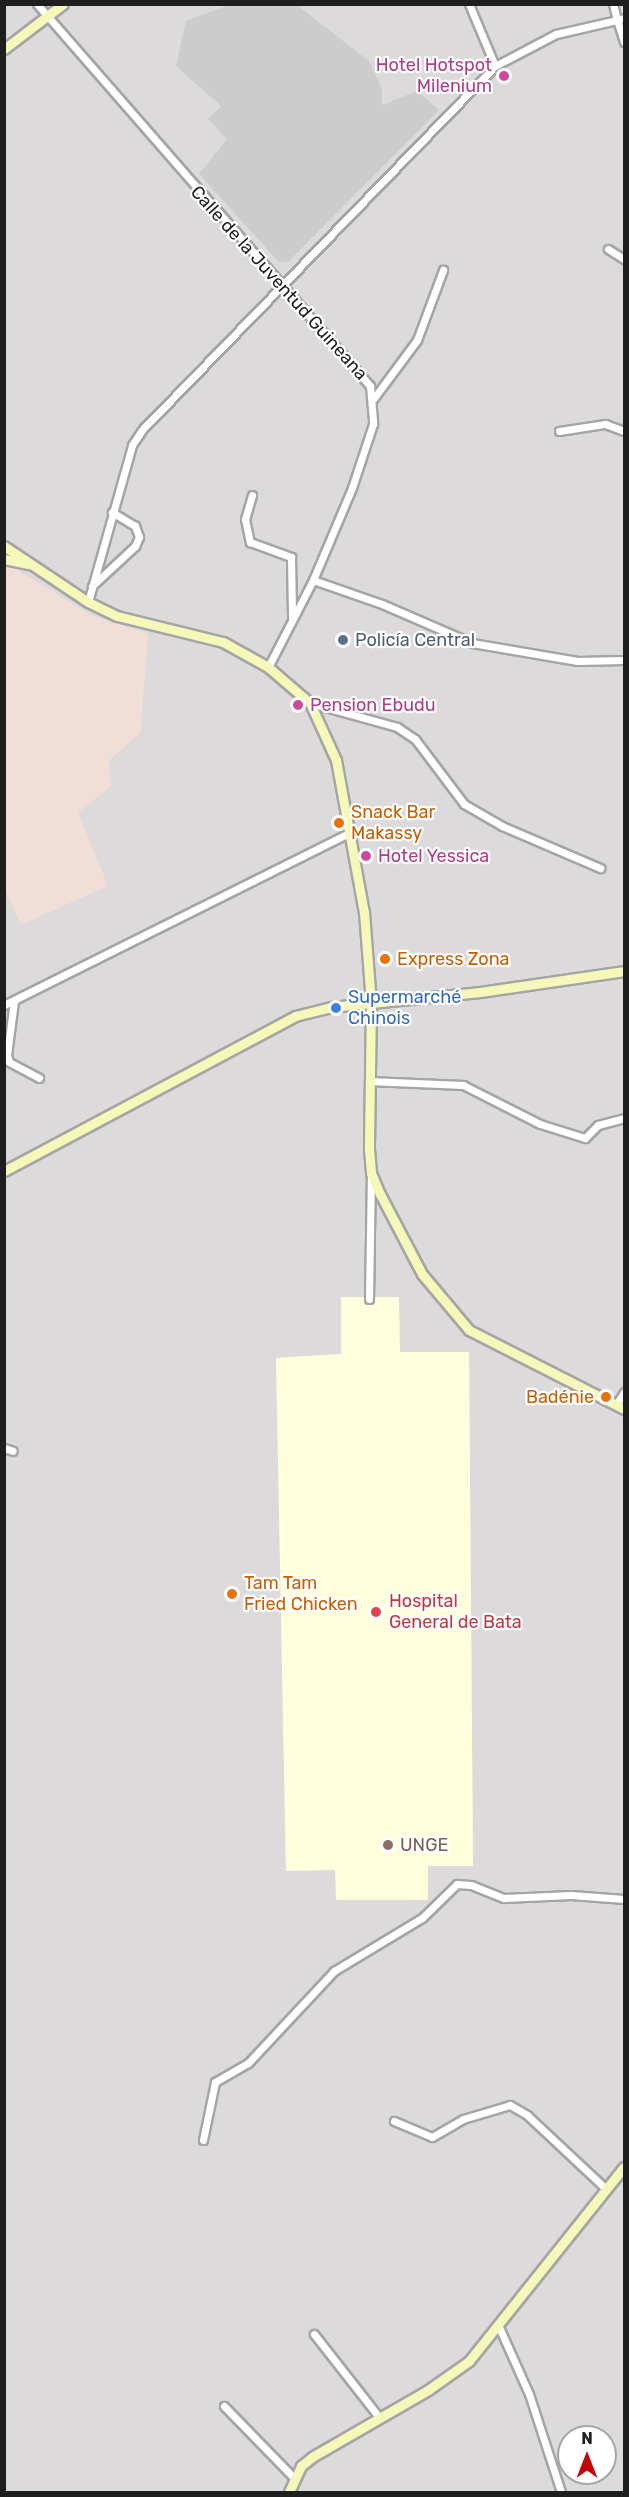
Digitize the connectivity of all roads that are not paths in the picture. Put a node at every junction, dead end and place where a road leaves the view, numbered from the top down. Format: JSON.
{"nodes":[{"id":1,"x":37,"y":4,"type":"edge"},
{"id":2,"x":63,"y":4,"type":"edge"},
{"id":3,"x":470,"y":4,"type":"edge"},
{"id":4,"x":613,"y":4,"type":"edge"},
{"id":5,"x":45,"y":16,"type":"junction"},
{"id":6,"x":621,"y":19,"type":"edge"},
{"id":7,"x":624,"y":42,"type":"edge"},
{"id":8,"x":4,"y":49,"type":"edge"},
{"id":9,"x":495,"y":66,"type":"junction"},
{"id":10,"x":608,"y":249,"type":"dead end"},
{"id":11,"x":624,"y":260,"type":"edge"},
{"id":12,"x":443,"y":270,"type":"dead end"},
{"id":13,"x":282,"y":287,"type":"junction"},
{"id":14,"x":374,"y":398,"type":"junction"},
{"id":15,"x":559,"y":431,"type":"dead end"},
{"id":16,"x":624,"y":431,"type":"edge"},
{"id":17,"x":252,"y":495,"type":"dead end"},
{"id":18,"x":112,"y":512,"type":"junction"},
{"id":19,"x":4,"y":546,"type":"edge"},
{"id":20,"x":4,"y":557,"type":"edge"},
{"id":21,"x":28,"y":564,"type":"junction"},
{"id":22,"x":313,"y":580,"type":"junction"},
{"id":23,"x":92,"y":586,"type":"junction"},
{"id":24,"x":88,"y":602,"type":"junction"},
{"id":25,"x":292,"y":619,"type":"junction"},
{"id":26,"x":624,"y":660,"type":"edge"},
{"id":27,"x":268,"y":667,"type":"junction"},
{"id":28,"x":310,"y":703,"type":"junction"},
{"id":29,"x":349,"y":833,"type":"junction"},
{"id":30,"x":600,"y":868,"type":"dead end"},
{"id":31,"x":624,"y":971,"type":"edge"},
{"id":32,"x":14,"y":1001,"type":"junction"},
{"id":33,"x":372,"y":1002,"type":"junction"},
{"id":34,"x":4,"y":1005,"type":"edge"},
{"id":35,"x":39,"y":1078,"type":"dead end"},
{"id":36,"x":369,"y":1081,"type":"junction"},
{"id":37,"x":624,"y":1118,"type":"edge"},
{"id":38,"x":4,"y":1171,"type":"edge"},
{"id":39,"x":371,"y":1173,"type":"junction"},
{"id":40,"x":369,"y":1299,"type":"dead end"},
{"id":41,"x":624,"y":1392,"type":"edge"},
{"id":42,"x":620,"y":1407,"type":"edge"},
{"id":43,"x":4,"y":1448,"type":"edge"},
{"id":44,"x":13,"y":1451,"type":"dead end"},
{"id":45,"x":624,"y":1899,"type":"edge"},
{"id":46,"x":394,"y":2121,"type":"dead end"},
{"id":47,"x":203,"y":2140,"type":"dead end"},
{"id":48,"x":624,"y":2167,"type":"edge"},
{"id":49,"x":606,"y":2189,"type":"junction"},
{"id":50,"x":499,"y":2327,"type":"junction"},
{"id":51,"x":314,"y":2334,"type":"dead end"},
{"id":52,"x":224,"y":2406,"type":"dead end"},
{"id":53,"x":378,"y":2416,"type":"junction"},
{"id":54,"x":296,"y":2479,"type":"junction"},
{"id":55,"x":289,"y":2493,"type":"edge"},
{"id":56,"x":561,"y":2493,"type":"edge"}],
"edges":[{"from":1,"to":5,"type":"street","name":"Calle de la Juventud Guineana"},
{"from":2,"to":5,"type":"main road"},
{"from":3,"to":9,"type":"street"},
{"from":4,"to":6,"type":"street"},
{"from":5,"to":8,"type":"main road"},
{"from":5,"to":13,"type":"street","name":"Calle de la Juventud Guineana"},
{"from":6,"to":7,"type":"street"},
{"from":6,"to":9,"type":"street"},
{"from":9,"to":13,"type":"street"},
{"from":10,"to":11,"type":"street"},
{"from":12,"to":14,"type":"street"},
{"from":13,"to":14,"type":"street","name":"Calle de la Juventud Guineana"},
{"from":13,"to":18,"type":"street"},
{"from":14,"to":22,"type":"street","name":"Calle de la Juventud Guineana"},
{"from":15,"to":16,"type":"street"},
{"from":17,"to":25,"type":"street"},
{"from":18,"to":23,"type":"street"},
{"from":18,"to":23,"type":"street"},
{"from":19,"to":20,"type":"main road"},
{"from":19,"to":21,"type":"main road"},
{"from":20,"to":21,"type":"main road"},
{"from":21,"to":24,"type":"main road"},
{"from":22,"to":25,"type":"street","name":"Calle de la Juventud Guineana"},
{"from":22,"to":26,"type":"street"},
{"from":23,"to":24,"type":"street"},
{"from":24,"to":27,"type":"main road"},
{"from":25,"to":27,"type":"street","name":"Calle de la Juventud Guineana"},
{"from":27,"to":28,"type":"main road"},
{"from":28,"to":29,"type":"main road"},
{"from":28,"to":30,"type":"street"},
{"from":29,"to":32,"type":"street"},
{"from":29,"to":33,"type":"main road"},
{"from":31,"to":33,"type":"main road"},
{"from":32,"to":34,"type":"street"},
{"from":32,"to":35,"type":"street"},
{"from":33,"to":36,"type":"main road"},
{"from":33,"to":38,"type":"main road"},
{"from":36,"to":37,"type":"street"},
{"from":36,"to":39,"type":"main road"},
{"from":39,"to":40,"type":"street"},
{"from":39,"to":42,"type":"main road"},
{"from":41,"to":42,"type":"street"},
{"from":43,"to":44,"type":"street"},
{"from":45,"to":47,"type":"street"},
{"from":46,"to":49,"type":"street"},
{"from":48,"to":49,"type":"main road"},
{"from":49,"to":50,"type":"main road"},
{"from":50,"to":53,"type":"main road"},
{"from":50,"to":56,"type":"street"},
{"from":51,"to":53,"type":"street"},
{"from":52,"to":54,"type":"street"},
{"from":53,"to":54,"type":"main road"},
{"from":54,"to":55,"type":"main road"}]}
